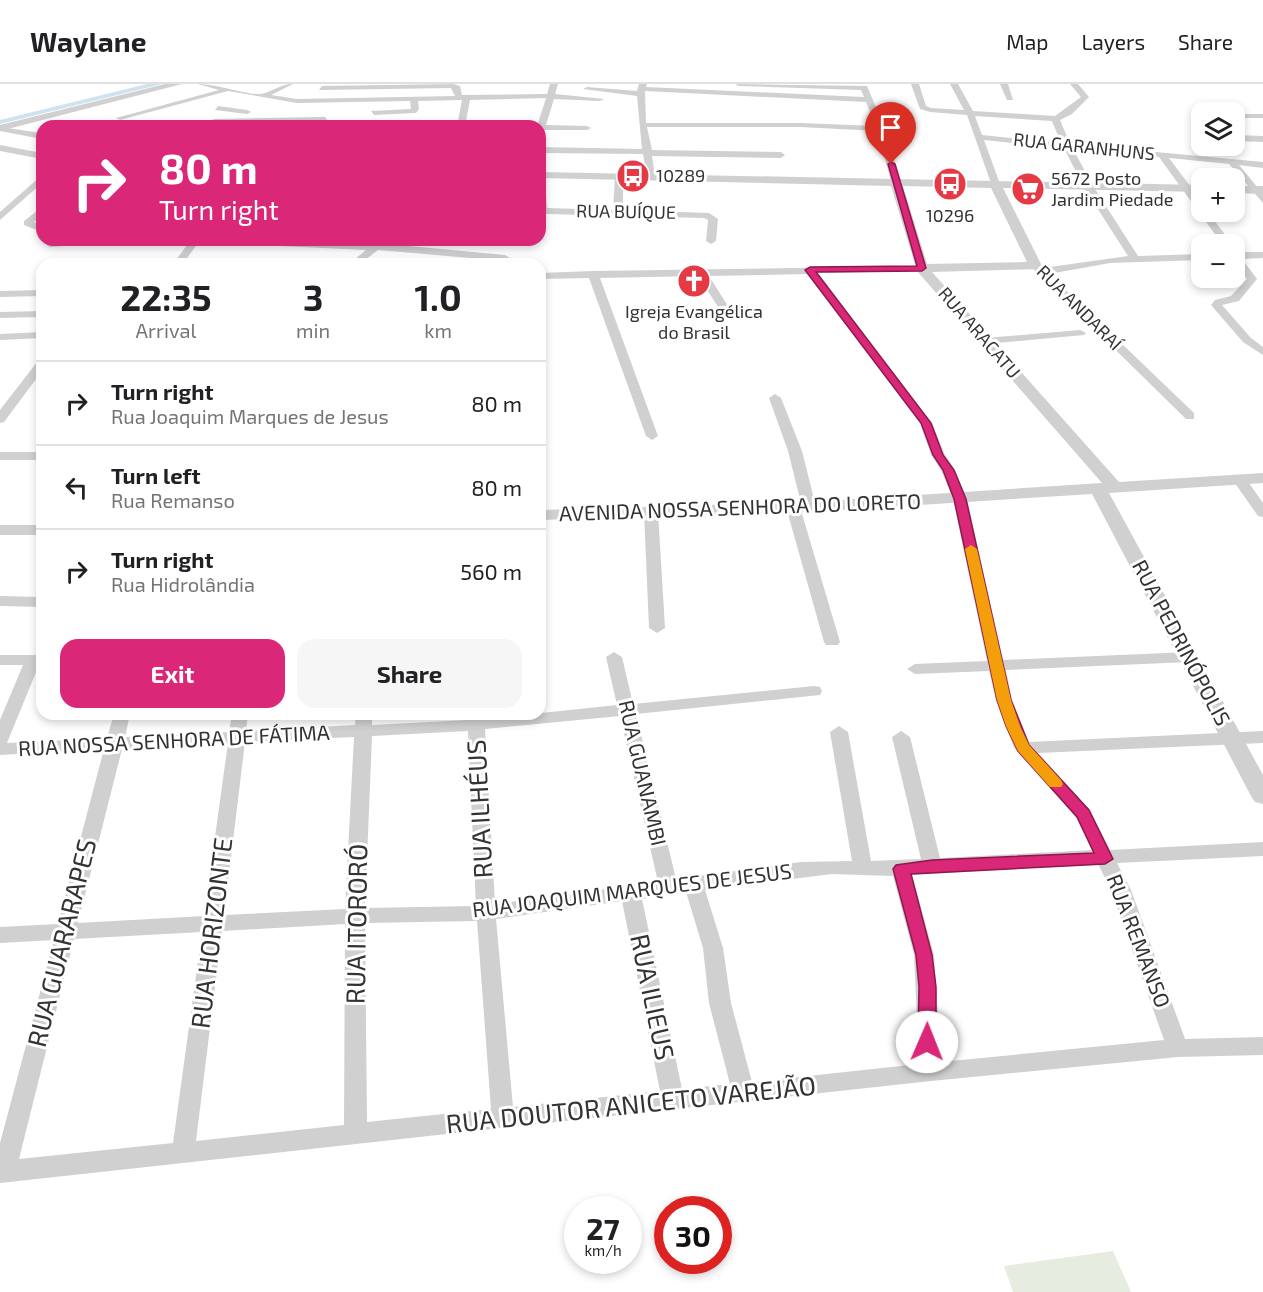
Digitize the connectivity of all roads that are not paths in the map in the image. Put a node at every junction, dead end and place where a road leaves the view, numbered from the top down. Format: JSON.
{"nodes":[{"id":1,"x":135,"y":84,"type":"edge"},
{"id":2,"x":177,"y":84,"type":"edge"},
{"id":3,"x":202,"y":84,"type":"edge"},
{"id":4,"x":289,"y":84,"type":"edge"},
{"id":5,"x":723,"y":84,"type":"edge"},
{"id":6,"x":915,"y":84,"type":"edge"},
{"id":7,"x":954,"y":84,"type":"edge"},
{"id":8,"x":1004,"y":84,"type":"edge"},
{"id":9,"x":1074,"y":84,"type":"edge"},
{"id":10,"x":553,"y":85,"type":"edge"},
{"id":11,"x":379,"y":86,"type":"edge"},
{"id":12,"x":864,"y":86,"type":"edge"},
{"id":13,"x":322,"y":88,"type":"dead end"},
{"id":14,"x":642,"y":89,"type":"edge"},
{"id":15,"x":228,"y":90,"type":"junction"},
{"id":16,"x":261,"y":96,"type":"junction"},
{"id":17,"x":550,"y":96,"type":"junction"},
{"id":18,"x":463,"y":98,"type":"junction"},
{"id":19,"x":1010,"y":98,"type":"dead end"},
{"id":20,"x":375,"y":99,"type":"junction"},
{"id":21,"x":414,"y":99,"type":"junction"},
{"id":22,"x":600,"y":99,"type":"dead end"},
{"id":23,"x":334,"y":100,"type":"junction"},
{"id":24,"x":869,"y":100,"type":"junction"},
{"id":25,"x":218,"y":108,"type":"dead end"},
{"id":26,"x":238,"y":111,"type":"junction"},
{"id":27,"x":970,"y":113,"type":"junction"},
{"id":28,"x":282,"y":115,"type":"dead end"},
{"id":29,"x":1245,"y":116,"type":"edge"},
{"id":30,"x":0,"y":117,"type":"edge"},
{"id":31,"x":1263,"y":117,"type":"edge"},
{"id":32,"x":120,"y":118,"type":"dead end"},
{"id":33,"x":1056,"y":119,"type":"junction"},
{"id":34,"x":220,"y":120,"type":"edge"},
{"id":35,"x":325,"y":120,"type":"edge"},
{"id":36,"x":461,"y":120,"type":"edge"},
{"id":37,"x":543,"y":120,"type":"edge"},
{"id":38,"x":642,"y":125,"type":"junction"},
{"id":39,"x":587,"y":128,"type":"dead end"},
{"id":40,"x":0,"y":129,"type":"edge"},
{"id":41,"x":546,"y":129,"type":"edge"},
{"id":42,"x":881,"y":129,"type":"junction"},
{"id":43,"x":36,"y":135,"type":"edge"},
{"id":44,"x":977,"y":137,"type":"junction"},
{"id":45,"x":1245,"y":138,"type":"edge"},
{"id":46,"x":1263,"y":139,"type":"edge"},
{"id":47,"x":1066,"y":145,"type":"junction"},
{"id":48,"x":0,"y":148,"type":"edge"},
{"id":49,"x":546,"y":150,"type":"edge"},
{"id":50,"x":649,"y":152,"type":"junction"},
{"id":51,"x":36,"y":155,"type":"edge"},
{"id":52,"x":781,"y":155,"type":"dead end"},
{"id":53,"x":1162,"y":155,"type":"junction"},
{"id":54,"x":1232,"y":162,"type":"junction"},
{"id":55,"x":1263,"y":165,"type":"edge"},
{"id":56,"x":546,"y":175,"type":"edge"},
{"id":57,"x":619,"y":176,"type":"junction"},
{"id":58,"x":651,"y":176,"type":"junction"},
{"id":59,"x":896,"y":182,"type":"junction"},
{"id":60,"x":36,"y":184,"type":"edge"},
{"id":61,"x":995,"y":184,"type":"junction"},
{"id":62,"x":1088,"y":186,"type":"junction"},
{"id":63,"x":1186,"y":189,"type":"junction"},
{"id":64,"x":1191,"y":189,"type":"edge"},
{"id":65,"x":1259,"y":190,"type":"edge"},
{"id":66,"x":1191,"y":196,"type":"edge"},
{"id":67,"x":1263,"y":200,"type":"edge"},
{"id":68,"x":618,"y":212,"type":"junction"},
{"id":69,"x":546,"y":213,"type":"edge"},
{"id":70,"x":36,"y":216,"type":"edge"},
{"id":71,"x":0,"y":217,"type":"edge"},
{"id":72,"x":36,"y":227,"type":"edge"},
{"id":73,"x":711,"y":241,"type":"dead end"},
{"id":74,"x":351,"y":246,"type":"edge"},
{"id":75,"x":373,"y":247,"type":"junction"},
{"id":76,"x":1263,"y":255,"type":"edge"},
{"id":77,"x":1245,"y":256,"type":"edge"},
{"id":78,"x":1191,"y":257,"type":"edge"},
{"id":79,"x":361,"y":258,"type":"edge"},
{"id":80,"x":505,"y":258,"type":"dead end"},
{"id":81,"x":1135,"y":259,"type":"junction"},
{"id":82,"x":922,"y":268,"type":"junction"},
{"id":83,"x":1037,"y":269,"type":"junction"},
{"id":84,"x":810,"y":270,"type":"junction"},
{"id":85,"x":1245,"y":270,"type":"edge"},
{"id":86,"x":701,"y":272,"type":"junction"},
{"id":87,"x":593,"y":274,"type":"junction"},
{"id":88,"x":546,"y":276,"type":"edge"},
{"id":89,"x":1245,"y":287,"type":"edge"},
{"id":90,"x":1244,"y":288,"type":"edge"},
{"id":91,"x":36,"y":293,"type":"edge"},
{"id":92,"x":0,"y":294,"type":"edge"},
{"id":93,"x":36,"y":314,"type":"edge"},
{"id":94,"x":728,"y":314,"type":"dead end"},
{"id":95,"x":0,"y":315,"type":"edge"},
{"id":96,"x":1080,"y":333,"type":"dead end"},
{"id":97,"x":36,"y":335,"type":"edge"},
{"id":98,"x":0,"y":337,"type":"edge"},
{"id":99,"x":986,"y":341,"type":"junction"},
{"id":100,"x":1263,"y":352,"type":"edge"},
{"id":101,"x":36,"y":371,"type":"edge"},
{"id":102,"x":775,"y":398,"type":"dead end"},
{"id":103,"x":1190,"y":416,"type":"dead end"},
{"id":104,"x":0,"y":419,"type":"edge"},
{"id":105,"x":652,"y":436,"type":"dead end"},
{"id":106,"x":0,"y":456,"type":"edge"},
{"id":107,"x":36,"y":456,"type":"edge"},
{"id":108,"x":1263,"y":478,"type":"edge"},
{"id":109,"x":1239,"y":479,"type":"junction"},
{"id":110,"x":1107,"y":489,"type":"junction"},
{"id":111,"x":960,"y":499,"type":"junction"},
{"id":112,"x":801,"y":507,"type":"junction"},
{"id":113,"x":651,"y":512,"type":"junction"},
{"id":114,"x":1263,"y":513,"type":"edge"},
{"id":115,"x":546,"y":515,"type":"edge"},
{"id":116,"x":0,"y":530,"type":"edge"},
{"id":117,"x":36,"y":530,"type":"edge"},
{"id":118,"x":0,"y":601,"type":"edge"},
{"id":119,"x":36,"y":602,"type":"edge"},
{"id":120,"x":657,"y":628,"type":"dead end"},
{"id":121,"x":832,"y":642,"type":"dead end"},
{"id":122,"x":614,"y":657,"type":"dead end"},
{"id":123,"x":1189,"y":657,"type":"junction"},
{"id":124,"x":0,"y":660,"type":"edge"},
{"id":125,"x":36,"y":660,"type":"edge"},
{"id":126,"x":36,"y":664,"type":"edge"},
{"id":127,"x":998,"y":665,"type":"junction"},
{"id":128,"x":915,"y":669,"type":"dead end"},
{"id":129,"x":814,"y":691,"type":"dead end"},
{"id":130,"x":627,"y":709,"type":"junction"},
{"id":131,"x":546,"y":715,"type":"edge"},
{"id":132,"x":120,"y":720,"type":"edge"},
{"id":133,"x":239,"y":720,"type":"edge"},
{"id":134,"x":476,"y":720,"type":"edge"},
{"id":135,"x":363,"y":723,"type":"edge"},
{"id":136,"x":839,"y":732,"type":"dead end"},
{"id":137,"x":1263,"y":736,"type":"edge"},
{"id":138,"x":237,"y":737,"type":"junction"},
{"id":139,"x":900,"y":737,"type":"dead end"},
{"id":140,"x":1233,"y":738,"type":"junction"},
{"id":141,"x":0,"y":741,"type":"edge"},
{"id":142,"x":114,"y":743,"type":"junction"},
{"id":143,"x":1023,"y":748,"type":"junction"},
{"id":144,"x":0,"y":749,"type":"edge"},
{"id":145,"x":1263,"y":796,"type":"edge"},
{"id":146,"x":1263,"y":849,"type":"edge"},
{"id":147,"x":1105,"y":859,"type":"junction"},
{"id":148,"x":932,"y":866,"type":"junction"},
{"id":149,"x":863,"y":868,"type":"junction"},
{"id":150,"x":901,"y":869,"type":"junction"},
{"id":151,"x":694,"y":885,"type":"junction"},
{"id":152,"x":669,"y":889,"type":"junction"},
{"id":153,"x":631,"y":895,"type":"junction"},
{"id":154,"x":486,"y":913,"type":"junction"},
{"id":155,"x":355,"y":916,"type":"junction"},
{"id":156,"x":213,"y":924,"type":"junction"},
{"id":157,"x":65,"y":931,"type":"junction"},
{"id":158,"x":0,"y":935,"type":"edge"},
{"id":159,"x":1263,"y":1046,"type":"edge"},
{"id":160,"x":1178,"y":1048,"type":"junction"},
{"id":161,"x":931,"y":1072,"type":"junction"},
{"id":162,"x":744,"y":1092,"type":"junction"},
{"id":163,"x":673,"y":1100,"type":"junction"},
{"id":164,"x":503,"y":1119,"type":"junction"},
{"id":165,"x":356,"y":1134,"type":"junction"},
{"id":166,"x":183,"y":1153,"type":"junction"},
{"id":167,"x":2,"y":1172,"type":"edge"}],
"edges":[{"from":1,"to":30,"type":"street"},
{"from":2,"to":40,"type":"street"},
{"from":3,"to":15,"type":"street"},
{"from":4,"to":16,"type":"street"},
{"from":5,"to":12,"type":"street"},
{"from":6,"to":27,"type":"street"},
{"from":7,"to":27,"type":"street","name":"RUA ANDARAÍ"},
{"from":8,"to":19,"type":"street"},
{"from":9,"to":33,"type":"street"},
{"from":10,"to":14,"type":"street"},
{"from":10,"to":17,"type":"street"},
{"from":11,"to":13,"type":"street"},
{"from":11,"to":18,"type":"street"},
{"from":11,"to":20,"type":"street"},
{"from":12,"to":24,"type":"street","name":"RUA ARACATU"},
{"from":14,"to":24,"type":"street"},
{"from":14,"to":38,"type":"street"},
{"from":15,"to":16,"type":"street"},
{"from":15,"to":32,"type":"street"},
{"from":16,"to":23,"type":"street"},
{"from":17,"to":18,"type":"street"},
{"from":17,"to":22,"type":"street"},
{"from":17,"to":37,"type":"street"},
{"from":18,"to":21,"type":"street"},
{"from":18,"to":36,"type":"street"},
{"from":20,"to":21,"type":"street"},
{"from":20,"to":21,"type":"street"},
{"from":20,"to":23,"type":"street"},
{"from":23,"to":35,"type":"street"},
{"from":24,"to":42,"type":"street","name":"RUA ARACATU"},
{"from":25,"to":26,"type":"street"},
{"from":26,"to":28,"type":"street"},
{"from":26,"to":34,"type":"street"},
{"from":27,"to":33,"type":"street"},
{"from":27,"to":44,"type":"street","name":"RUA ANDARAÍ"},
{"from":29,"to":31,"type":"street"},
{"from":33,"to":47,"type":"street"},
{"from":38,"to":42,"type":"street"},
{"from":38,"to":50,"type":"street"},
{"from":39,"to":41,"type":"street"},
{"from":40,"to":43,"type":"street"},
{"from":42,"to":59,"type":"street","name":"RUA ARACATU"},
{"from":44,"to":47,"type":"street","name":"RUA GARANHUNS"},
{"from":44,"to":61,"type":"street","name":"RUA ANDARAÍ"},
{"from":45,"to":46,"type":"street"},
{"from":47,"to":53,"type":"street","name":"RUA GARANHUNS"},
{"from":47,"to":62,"type":"street"},
{"from":48,"to":51,"type":"street"},
{"from":49,"to":50,"type":"street"},
{"from":50,"to":52,"type":"street"},
{"from":50,"to":58,"type":"street"},
{"from":53,"to":54,"type":"street","name":"RUA GARANHUNS"},
{"from":53,"to":63,"type":"street"},
{"from":54,"to":55,"type":"street","name":"RUA GARANHUNS"},
{"from":54,"to":65,"type":"street"},
{"from":56,"to":57,"type":"street"},
{"from":57,"to":58,"type":"street"},
{"from":57,"to":68,"type":"street"},
{"from":58,"to":59,"type":"street"},
{"from":59,"to":61,"type":"street"},
{"from":59,"to":82,"type":"street","name":"RUA ARACATU"},
{"from":60,"to":71,"type":"street"},
{"from":61,"to":62,"type":"street"},
{"from":61,"to":83,"type":"street","name":"RUA ANDARAÍ"},
{"from":62,"to":63,"type":"street"},
{"from":62,"to":81,"type":"street"},
{"from":63,"to":64,"type":"street"},
{"from":63,"to":66,"type":"street"},
{"from":65,"to":67,"type":"street"},
{"from":68,"to":69,"type":"street","name":"RUA BUÍQUE"},
{"from":68,"to":73,"type":"street","name":"RUA BUÍQUE"},
{"from":70,"to":72,"type":"street"},
{"from":74,"to":75,"type":"street"},
{"from":75,"to":79,"type":"street"},
{"from":75,"to":80,"type":"street"},
{"from":76,"to":77,"type":"street"},
{"from":78,"to":81,"type":"street"},
{"from":81,"to":83,"type":"street"},
{"from":82,"to":83,"type":"street"},
{"from":82,"to":84,"type":"street"},
{"from":82,"to":99,"type":"street","name":"RUA ARACATU"},
{"from":83,"to":103,"type":"street","name":"RUA ANDARAÍ"},
{"from":84,"to":86,"type":"street"},
{"from":84,"to":111,"type":"street","name":"RUA REMANSO"},
{"from":85,"to":89,"type":"street"},
{"from":86,"to":87,"type":"street"},
{"from":86,"to":94,"type":"street"},
{"from":87,"to":88,"type":"street"},
{"from":87,"to":105,"type":"street"},
{"from":90,"to":100,"type":"street"},
{"from":91,"to":92,"type":"street"},
{"from":93,"to":95,"type":"street"},
{"from":96,"to":99,"type":"street"},
{"from":97,"to":98,"type":"street"},
{"from":99,"to":110,"type":"street","name":"RUA ARACATU"},
{"from":101,"to":104,"type":"street"},
{"from":102,"to":112,"type":"street"},
{"from":106,"to":107,"type":"street"},
{"from":108,"to":109,"type":"street","name":"AVENIDA NOSSA SENHORA DO LORETO"},
{"from":109,"to":110,"type":"street","name":"AVENIDA NOSSA SENHORA DO LORETO"},
{"from":109,"to":114,"type":"street"},
{"from":110,"to":111,"type":"street","name":"AVENIDA NOSSA SENHORA DO LORETO"},
{"from":110,"to":123,"type":"street","name":"RUA PEDRINÓPOLIS"},
{"from":111,"to":112,"type":"street","name":"AVENIDA NOSSA SENHORA DO LORETO"},
{"from":111,"to":127,"type":"street","name":"RUA REMANSO"},
{"from":112,"to":113,"type":"street","name":"AVENIDA NOSSA SENHORA DO LORETO"},
{"from":112,"to":121,"type":"street"},
{"from":113,"to":115,"type":"street","name":"AVENIDA NOSSA SENHORA DO LORETO"},
{"from":113,"to":120,"type":"street"},
{"from":116,"to":117,"type":"street"},
{"from":118,"to":119,"type":"street"},
{"from":122,"to":130,"type":"street","name":"RUA GUANAMBI"},
{"from":123,"to":127,"type":"street"},
{"from":123,"to":140,"type":"street","name":"RUA PEDRINÓPOLIS"},
{"from":124,"to":125,"type":"street"},
{"from":126,"to":141,"type":"street"},
{"from":127,"to":128,"type":"street"},
{"from":127,"to":143,"type":"street","name":"RUA REMANSO"},
{"from":129,"to":130,"type":"street","name":"RUA NOSSA SENHORA DE FÁTIMA"},
{"from":130,"to":131,"type":"street","name":"RUA NOSSA SENHORA DE FÁTIMA"},
{"from":130,"to":152,"type":"street","name":"RUA GUANAMBI"},
{"from":132,"to":142,"type":"street","name":"RUA GUARARAPES"},
{"from":133,"to":138,"type":"street","name":"RUA HORIZONTE"},
{"from":134,"to":135,"type":"street","name":"RUA NOSSA SENHORA DE FÁTIMA"},
{"from":134,"to":154,"type":"street","name":"RUA ILHÉUS"},
{"from":135,"to":138,"type":"street","name":"RUA NOSSA SENHORA DE FÁTIMA"},
{"from":135,"to":155,"type":"street","name":"RUA ITORORÓ"},
{"from":136,"to":149,"type":"street"},
{"from":137,"to":140,"type":"street"},
{"from":138,"to":142,"type":"street","name":"RUA NOSSA SENHORA DE FÁTIMA"},
{"from":138,"to":156,"type":"street","name":"RUA HORIZONTE"},
{"from":139,"to":148,"type":"street"},
{"from":140,"to":143,"type":"street"},
{"from":140,"to":145,"type":"street","name":"RUA PEDRINÓPOLIS"},
{"from":142,"to":144,"type":"street","name":"RUA NOSSA SENHORA DE FÁTIMA"},
{"from":142,"to":157,"type":"street","name":"RUA GUARARAPES"},
{"from":143,"to":147,"type":"street","name":"RUA REMANSO"},
{"from":146,"to":147,"type":"street","name":"RUA JOAQUIM MARQUES DE JESUS"},
{"from":147,"to":148,"type":"street","name":"RUA JOAQUIM MARQUES DE JESUS"},
{"from":147,"to":160,"type":"street","name":"RUA REMANSO"},
{"from":148,"to":150,"type":"street","name":"RUA JOAQUIM MARQUES DE JESUS"},
{"from":149,"to":150,"type":"street","name":"RUA JOAQUIM MARQUES DE JESUS"},
{"from":149,"to":151,"type":"street","name":"RUA JOAQUIM MARQUES DE JESUS"},
{"from":150,"to":161,"type":"street"},
{"from":151,"to":152,"type":"street","name":"RUA JOAQUIM MARQUES DE JESUS"},
{"from":151,"to":162,"type":"street"},
{"from":152,"to":153,"type":"street","name":"RUA JOAQUIM MARQUES DE JESUS"},
{"from":153,"to":154,"type":"street","name":"RUA JOAQUIM MARQUES DE JESUS"},
{"from":153,"to":163,"type":"street","name":"RUA ILIEUS"},
{"from":154,"to":155,"type":"street","name":"RUA JOAQUIM MARQUES DE JESUS"},
{"from":154,"to":164,"type":"street","name":"RUA ILHÉUS"},
{"from":155,"to":156,"type":"street","name":"RUA JOAQUIM MARQUES DE JESUS"},
{"from":155,"to":165,"type":"street","name":"RUA ITORORÓ"},
{"from":156,"to":157,"type":"street","name":"RUA JOAQUIM MARQUES DE JESUS"},
{"from":156,"to":166,"type":"street","name":"RUA HORIZONTE"},
{"from":157,"to":158,"type":"street","name":"RUA JOAQUIM MARQUES DE JESUS"},
{"from":157,"to":167,"type":"street","name":"RUA GUARARAPES"},
{"from":159,"to":160,"type":"street","name":"RUA DOUTOR ANICETO VAREJÃO"},
{"from":160,"to":161,"type":"street","name":"RUA DOUTOR ANICETO VAREJÃO"},
{"from":161,"to":162,"type":"street","name":"RUA DOUTOR ANICETO VAREJÃO"},
{"from":162,"to":163,"type":"street","name":"RUA DOUTOR ANICETO VAREJÃO"},
{"from":163,"to":164,"type":"street","name":"RUA DOUTOR ANICETO VAREJÃO"},
{"from":164,"to":165,"type":"street","name":"RUA DOUTOR ANICETO VAREJÃO"},
{"from":165,"to":166,"type":"street","name":"RUA DOUTOR ANICETO VAREJÃO"},
{"from":166,"to":167,"type":"street","name":"RUA DOUTOR ANICETO VAREJÃO"}]}
